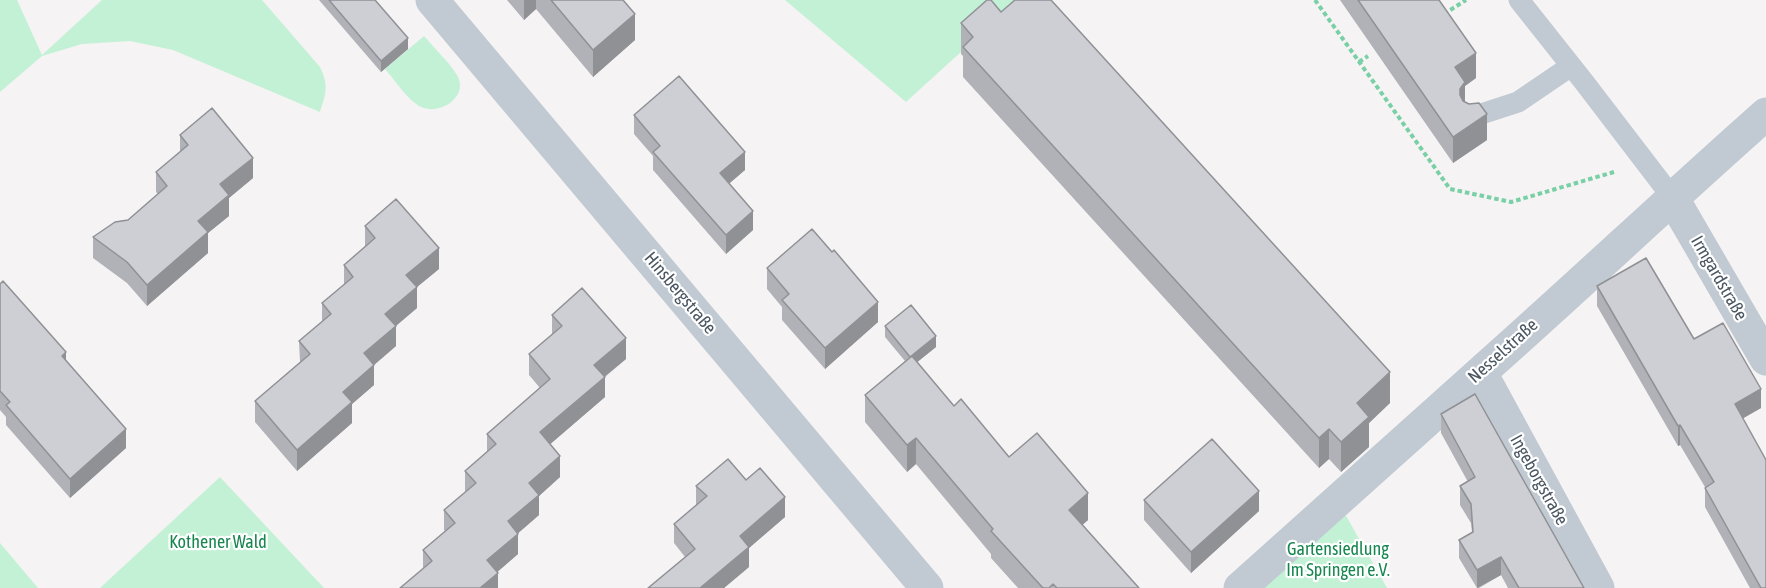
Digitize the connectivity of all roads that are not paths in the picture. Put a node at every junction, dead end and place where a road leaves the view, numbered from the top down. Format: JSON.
{"nodes":[{"id":1,"x":432,"y":0,"type":"edge"},
{"id":2,"x":1519,"y":0,"type":"edge"},
{"id":3,"x":1571,"y":66,"type":"junction"},
{"id":4,"x":1766,"y":114,"type":"edge"},
{"id":5,"x":1472,"y":117,"type":"edge"},
{"id":6,"x":1672,"y":196,"type":"junction"},
{"id":7,"x":1766,"y":359,"type":"edge"},
{"id":8,"x":1481,"y":373,"type":"junction"},
{"id":9,"x":927,"y":588,"type":"edge"},
{"id":10,"x":1240,"y":588,"type":"edge"},
{"id":11,"x":1598,"y":588,"type":"edge"}],
"edges":[{"from":1,"to":9,"type":"street","name":"Hinsbergstraße"},
{"from":2,"to":3,"type":"lane"},
{"from":3,"to":5,"type":"lane"},
{"from":3,"to":6,"type":"lane"},
{"from":4,"to":6,"type":"street","name":"Nesselstraße"},
{"from":6,"to":7,"type":"street","name":"Irmgardstraße"},
{"from":6,"to":8,"type":"street","name":"Nesselstraße"},
{"from":8,"to":10,"type":"street","name":"Nesselstraße"},
{"from":8,"to":11,"type":"street","name":"Ingeborgstraße"}]}
